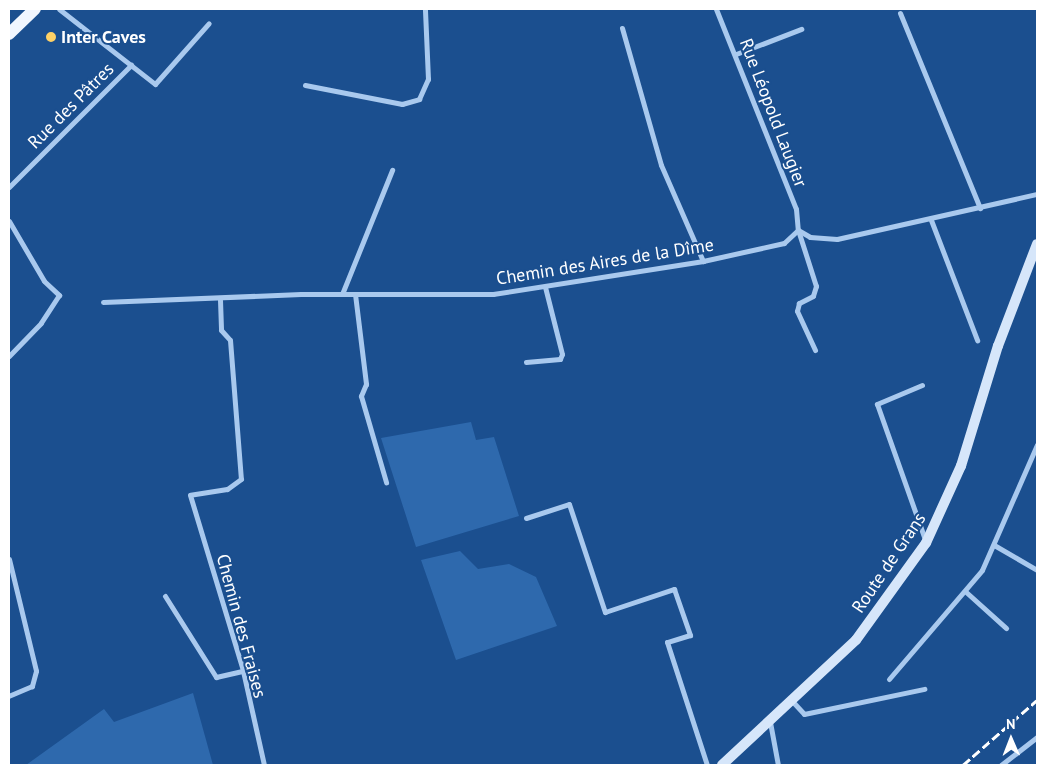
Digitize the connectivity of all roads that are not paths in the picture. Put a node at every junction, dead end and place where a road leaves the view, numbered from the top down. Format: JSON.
{"nodes":[{"id":1,"x":35,"y":9,"type":"edge"},
{"id":2,"x":59,"y":9,"type":"edge"},
{"id":3,"x":425,"y":9,"type":"edge"},
{"id":4,"x":716,"y":9,"type":"edge"},
{"id":5,"x":900,"y":13,"type":"dead end"},
{"id":6,"x":208,"y":23,"type":"dead end"},
{"id":7,"x":622,"y":28,"type":"dead end"},
{"id":8,"x":801,"y":28,"type":"dead end"},
{"id":9,"x":9,"y":34,"type":"edge"},
{"id":10,"x":736,"y":54,"type":"junction"},
{"id":11,"x":131,"y":65,"type":"junction"},
{"id":12,"x":304,"y":85,"type":"dead end"},
{"id":13,"x":392,"y":170,"type":"dead end"},
{"id":14,"x":9,"y":188,"type":"edge"},
{"id":15,"x":1037,"y":194,"type":"edge"},
{"id":16,"x":980,"y":208,"type":"junction"},
{"id":17,"x":931,"y":220,"type":"junction"},
{"id":18,"x":9,"y":222,"type":"edge"},
{"id":19,"x":798,"y":230,"type":"junction"},
{"id":20,"x":1037,"y":244,"type":"edge"},
{"id":21,"x":703,"y":261,"type":"junction"},
{"id":22,"x":545,"y":287,"type":"junction"},
{"id":23,"x":342,"y":294,"type":"junction"},
{"id":24,"x":355,"y":294,"type":"junction"},
{"id":25,"x":220,"y":300,"type":"junction"},
{"id":26,"x":103,"y":302,"type":"dead end"},
{"id":27,"x":978,"y":340,"type":"dead end"},
{"id":28,"x":815,"y":350,"type":"dead end"},
{"id":29,"x":9,"y":356,"type":"edge"},
{"id":30,"x":526,"y":362,"type":"dead end"},
{"id":31,"x":922,"y":385,"type":"dead end"},
{"id":32,"x":1037,"y":449,"type":"edge"},
{"id":33,"x":386,"y":482,"type":"dead end"},
{"id":34,"x":526,"y":518,"type":"dead end"},
{"id":35,"x":926,"y":543,"type":"junction"},
{"id":36,"x":994,"y":545,"type":"junction"},
{"id":37,"x":9,"y":559,"type":"edge"},
{"id":38,"x":1037,"y":570,"type":"edge"},
{"id":39,"x":966,"y":592,"type":"junction"},
{"id":40,"x":166,"y":596,"type":"dead end"},
{"id":41,"x":1006,"y":628,"type":"dead end"},
{"id":42,"x":243,"y":671,"type":"junction"},
{"id":43,"x":889,"y":679,"type":"dead end"},
{"id":44,"x":924,"y":688,"type":"dead end"},
{"id":45,"x":9,"y":696,"type":"edge"},
{"id":46,"x":793,"y":702,"type":"junction"},
{"id":47,"x":770,"y":722,"type":"junction"},
{"id":48,"x":1037,"y":737,"type":"edge"},
{"id":49,"x":264,"y":765,"type":"edge"},
{"id":50,"x":707,"y":765,"type":"edge"},
{"id":51,"x":722,"y":765,"type":"edge"},
{"id":52,"x":778,"y":765,"type":"edge"},
{"id":53,"x":1001,"y":765,"type":"edge"}],
"edges":[{"from":1,"to":9,"type":"main road"},
{"from":2,"to":11,"type":"street"},
{"from":3,"to":12,"type":"street"},
{"from":4,"to":10,"type":"street","name":"Rue Léopold Laugier"},
{"from":5,"to":16,"type":"street"},
{"from":6,"to":11,"type":"street"},
{"from":7,"to":21,"type":"street"},
{"from":8,"to":10,"type":"street"},
{"from":10,"to":19,"type":"street","name":"Rue Léopold Laugier"},
{"from":11,"to":14,"type":"street","name":"Rue des Pâtres"},
{"from":13,"to":23,"type":"street"},
{"from":15,"to":16,"type":"street"},
{"from":16,"to":17,"type":"street"},
{"from":17,"to":19,"type":"street"},
{"from":17,"to":27,"type":"street"},
{"from":18,"to":29,"type":"street"},
{"from":19,"to":21,"type":"street","name":"Chemin des Aires de la Dîme"},
{"from":19,"to":28,"type":"street","name":"Rue Léopold Laugier"},
{"from":20,"to":35,"type":"street","name":"Route de Grans"},
{"from":21,"to":22,"type":"street","name":"Chemin des Aires de la Dîme"},
{"from":22,"to":24,"type":"street","name":"Chemin des Aires de la Dîme"},
{"from":22,"to":30,"type":"street"},
{"from":23,"to":24,"type":"street","name":"Chemin des Aires de la Dîme"},
{"from":23,"to":25,"type":"street","name":"Chemin des Aires de la Dîme"},
{"from":24,"to":33,"type":"street"},
{"from":25,"to":26,"type":"street","name":"Chemin des Aires de la Dîme"},
{"from":25,"to":42,"type":"street","name":"Chemin des Fraises"},
{"from":31,"to":35,"type":"street"},
{"from":32,"to":36,"type":"street"},
{"from":34,"to":50,"type":"street"},
{"from":35,"to":46,"type":"street","name":"Route de Grans"},
{"from":36,"to":38,"type":"street"},
{"from":36,"to":39,"type":"street"},
{"from":37,"to":45,"type":"street"},
{"from":39,"to":41,"type":"street"},
{"from":39,"to":43,"type":"street"},
{"from":40,"to":42,"type":"street"},
{"from":42,"to":49,"type":"street","name":"Chemin des Fraises"},
{"from":44,"to":46,"type":"street"},
{"from":46,"to":47,"type":"street","name":"Route de Grans"},
{"from":47,"to":51,"type":"street","name":"Route de Grans"},
{"from":47,"to":52,"type":"street"},
{"from":48,"to":53,"type":"street"}]}
